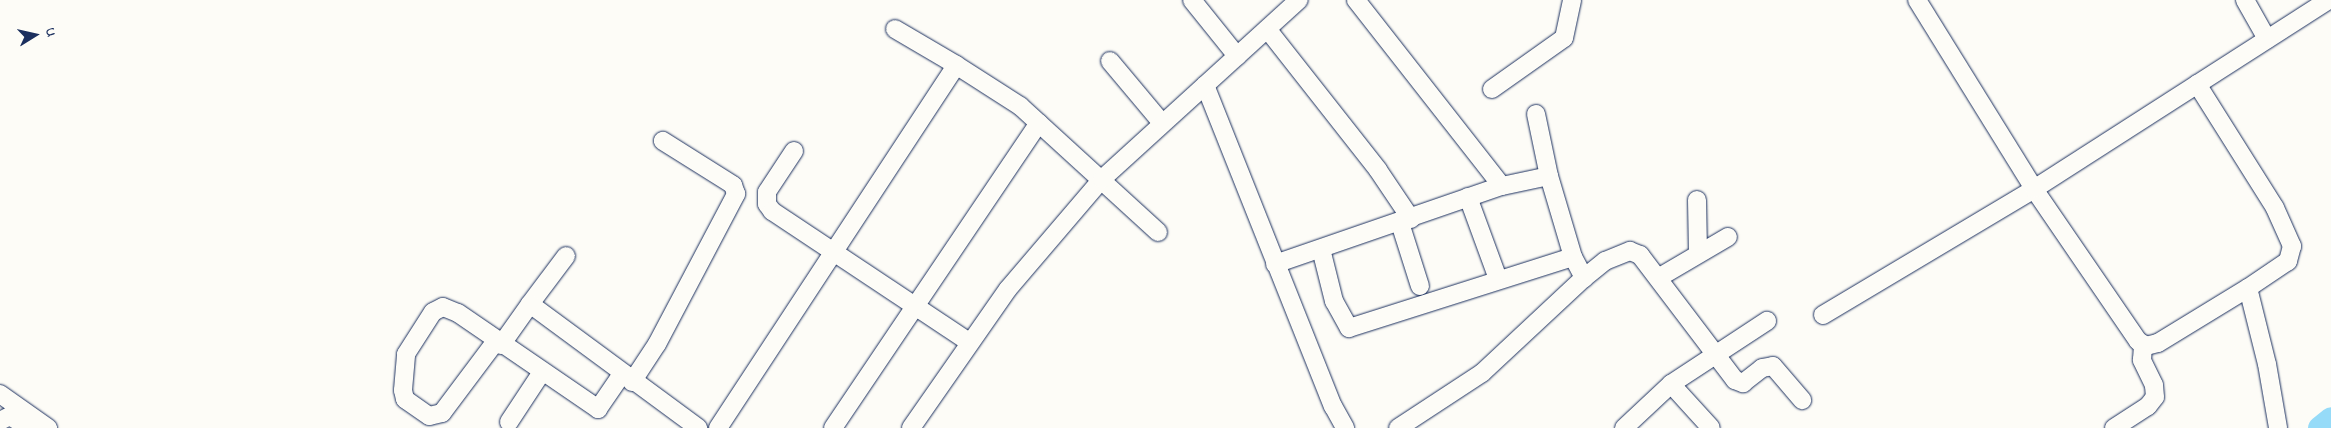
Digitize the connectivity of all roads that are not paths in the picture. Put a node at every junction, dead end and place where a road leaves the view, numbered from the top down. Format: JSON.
{"nodes":[{"id":1,"x":1192,"y":0,"type":"edge"},
{"id":2,"x":1299,"y":0,"type":"edge"},
{"id":3,"x":1356,"y":0,"type":"edge"},
{"id":4,"x":1572,"y":0,"type":"edge"},
{"id":5,"x":1917,"y":0,"type":"edge"},
{"id":6,"x":2245,"y":0,"type":"edge"},
{"id":7,"x":2328,"y":0,"type":"edge"},
{"id":8,"x":895,"y":29,"type":"dead end"},
{"id":9,"x":1268,"y":30,"type":"junction"},
{"id":10,"x":2267,"y":39,"type":"junction"},
{"id":11,"x":1237,"y":56,"type":"junction"},
{"id":12,"x":1110,"y":61,"type":"dead end"},
{"id":13,"x":956,"y":65,"type":"junction"},
{"id":14,"x":2197,"y":84,"type":"junction"},
{"id":15,"x":1205,"y":85,"type":"junction"},
{"id":16,"x":1492,"y":88,"type":"dead end"},
{"id":17,"x":1536,"y":114,"type":"dead end"},
{"id":18,"x":1039,"y":123,"type":"junction"},
{"id":19,"x":1162,"y":123,"type":"junction"},
{"id":20,"x":663,"y":141,"type":"dead end"},
{"id":21,"x":794,"y":152,"type":"dead end"},
{"id":22,"x":1549,"y":176,"type":"junction"},
{"id":23,"x":1102,"y":179,"type":"junction"},
{"id":24,"x":1502,"y":186,"type":"junction"},
{"id":25,"x":2034,"y":189,"type":"junction"},
{"id":26,"x":1468,"y":197,"type":"junction"},
{"id":27,"x":1697,"y":200,"type":"dead end"},
{"id":28,"x":1406,"y":221,"type":"junction"},
{"id":29,"x":1158,"y":232,"type":"dead end"},
{"id":30,"x":1728,"y":237,"type":"dead end"},
{"id":31,"x":1321,"y":249,"type":"junction"},
{"id":32,"x":833,"y":253,"type":"junction"},
{"id":33,"x":1698,"y":253,"type":"junction"},
{"id":34,"x":566,"y":256,"type":"dead end"},
{"id":35,"x":1573,"y":258,"type":"junction"},
{"id":36,"x":1276,"y":264,"type":"junction"},
{"id":37,"x":1584,"y":278,"type":"junction"},
{"id":38,"x":1658,"y":278,"type":"junction"},
{"id":39,"x":1498,"y":279,"type":"junction"},
{"id":40,"x":1420,"y":286,"type":"dead end"},
{"id":41,"x":2248,"y":288,"type":"junction"},
{"id":42,"x":530,"y":304,"type":"junction"},
{"id":43,"x":913,"y":308,"type":"junction"},
{"id":44,"x":1823,"y":315,"type":"dead end"},
{"id":45,"x":1767,"y":321,"type":"dead end"},
{"id":46,"x":969,"y":342,"type":"junction"},
{"id":47,"x":499,"y":343,"type":"junction"},
{"id":48,"x":2143,"y":344,"type":"junction"},
{"id":49,"x":1716,"y":354,"type":"junction"},
{"id":50,"x":542,"y":372,"type":"junction"},
{"id":51,"x":627,"y":378,"type":"junction"},
{"id":52,"x":1671,"y":384,"type":"junction"},
{"id":53,"x":0,"y":394,"type":"edge"},
{"id":54,"x":1802,"y":400,"type":"dead end"},
{"id":55,"x":0,"y":421,"type":"edge"},
{"id":56,"x":509,"y":422,"type":"dead end"},
{"id":57,"x":29,"y":428,"type":"edge"},
{"id":58,"x":48,"y":428,"type":"edge"},
{"id":59,"x":698,"y":428,"type":"edge"},
{"id":60,"x":718,"y":428,"type":"edge"},
{"id":61,"x":833,"y":428,"type":"edge"},
{"id":62,"x":911,"y":428,"type":"edge"},
{"id":63,"x":1345,"y":428,"type":"edge"},
{"id":64,"x":1398,"y":428,"type":"edge"},
{"id":65,"x":1624,"y":428,"type":"edge"},
{"id":66,"x":1711,"y":428,"type":"edge"},
{"id":67,"x":2114,"y":428,"type":"edge"},
{"id":68,"x":2278,"y":428,"type":"edge"}],
"edges":[{"from":1,"to":11,"type":"street"},
{"from":2,"to":9,"type":"street"},
{"from":3,"to":24,"type":"street"},
{"from":4,"to":16,"type":"street"},
{"from":5,"to":25,"type":"street"},
{"from":6,"to":10,"type":"street"},
{"from":7,"to":10,"type":"street"},
{"from":8,"to":13,"type":"street"},
{"from":9,"to":11,"type":"street"},
{"from":9,"to":28,"type":"street"},
{"from":10,"to":14,"type":"street"},
{"from":11,"to":15,"type":"street"},
{"from":12,"to":19,"type":"street"},
{"from":13,"to":18,"type":"street"},
{"from":13,"to":32,"type":"street"},
{"from":14,"to":25,"type":"street"},
{"from":14,"to":41,"type":"street"},
{"from":15,"to":19,"type":"street"},
{"from":15,"to":36,"type":"street"},
{"from":17,"to":22,"type":"street"},
{"from":18,"to":23,"type":"street"},
{"from":18,"to":43,"type":"street"},
{"from":19,"to":23,"type":"street"},
{"from":20,"to":51,"type":"street"},
{"from":21,"to":32,"type":"street"},
{"from":22,"to":24,"type":"street"},
{"from":22,"to":35,"type":"street"},
{"from":23,"to":29,"type":"street"},
{"from":23,"to":46,"type":"street"},
{"from":24,"to":26,"type":"street"},
{"from":25,"to":44,"type":"street"},
{"from":25,"to":48,"type":"street"},
{"from":26,"to":28,"type":"street"},
{"from":26,"to":39,"type":"street"},
{"from":27,"to":33,"type":"street"},
{"from":28,"to":31,"type":"street"},
{"from":28,"to":40,"type":"street"},
{"from":30,"to":33,"type":"street"},
{"from":31,"to":36,"type":"street"},
{"from":31,"to":39,"type":"street"},
{"from":32,"to":43,"type":"street"},
{"from":32,"to":60,"type":"street"},
{"from":33,"to":38,"type":"street"},
{"from":34,"to":42,"type":"street"},
{"from":35,"to":37,"type":"street"},
{"from":35,"to":39,"type":"street"},
{"from":36,"to":63,"type":"street"},
{"from":37,"to":38,"type":"street"},
{"from":37,"to":64,"type":"street"},
{"from":38,"to":49,"type":"street"},
{"from":41,"to":48,"type":"street"},
{"from":41,"to":68,"type":"street"},
{"from":42,"to":47,"type":"street"},
{"from":42,"to":51,"type":"street"},
{"from":43,"to":46,"type":"street"},
{"from":43,"to":61,"type":"street"},
{"from":45,"to":49,"type":"street"},
{"from":46,"to":62,"type":"street"},
{"from":47,"to":47,"type":"street"},
{"from":47,"to":50,"type":"street"},
{"from":48,"to":67,"type":"street"},
{"from":49,"to":52,"type":"street"},
{"from":49,"to":54,"type":"street"},
{"from":50,"to":51,"type":"street"},
{"from":50,"to":56,"type":"street"},
{"from":51,"to":59,"type":"street"},
{"from":52,"to":65,"type":"street"},
{"from":52,"to":66,"type":"street"},
{"from":53,"to":58,"type":"street"},
{"from":55,"to":57,"type":"street"}]}
